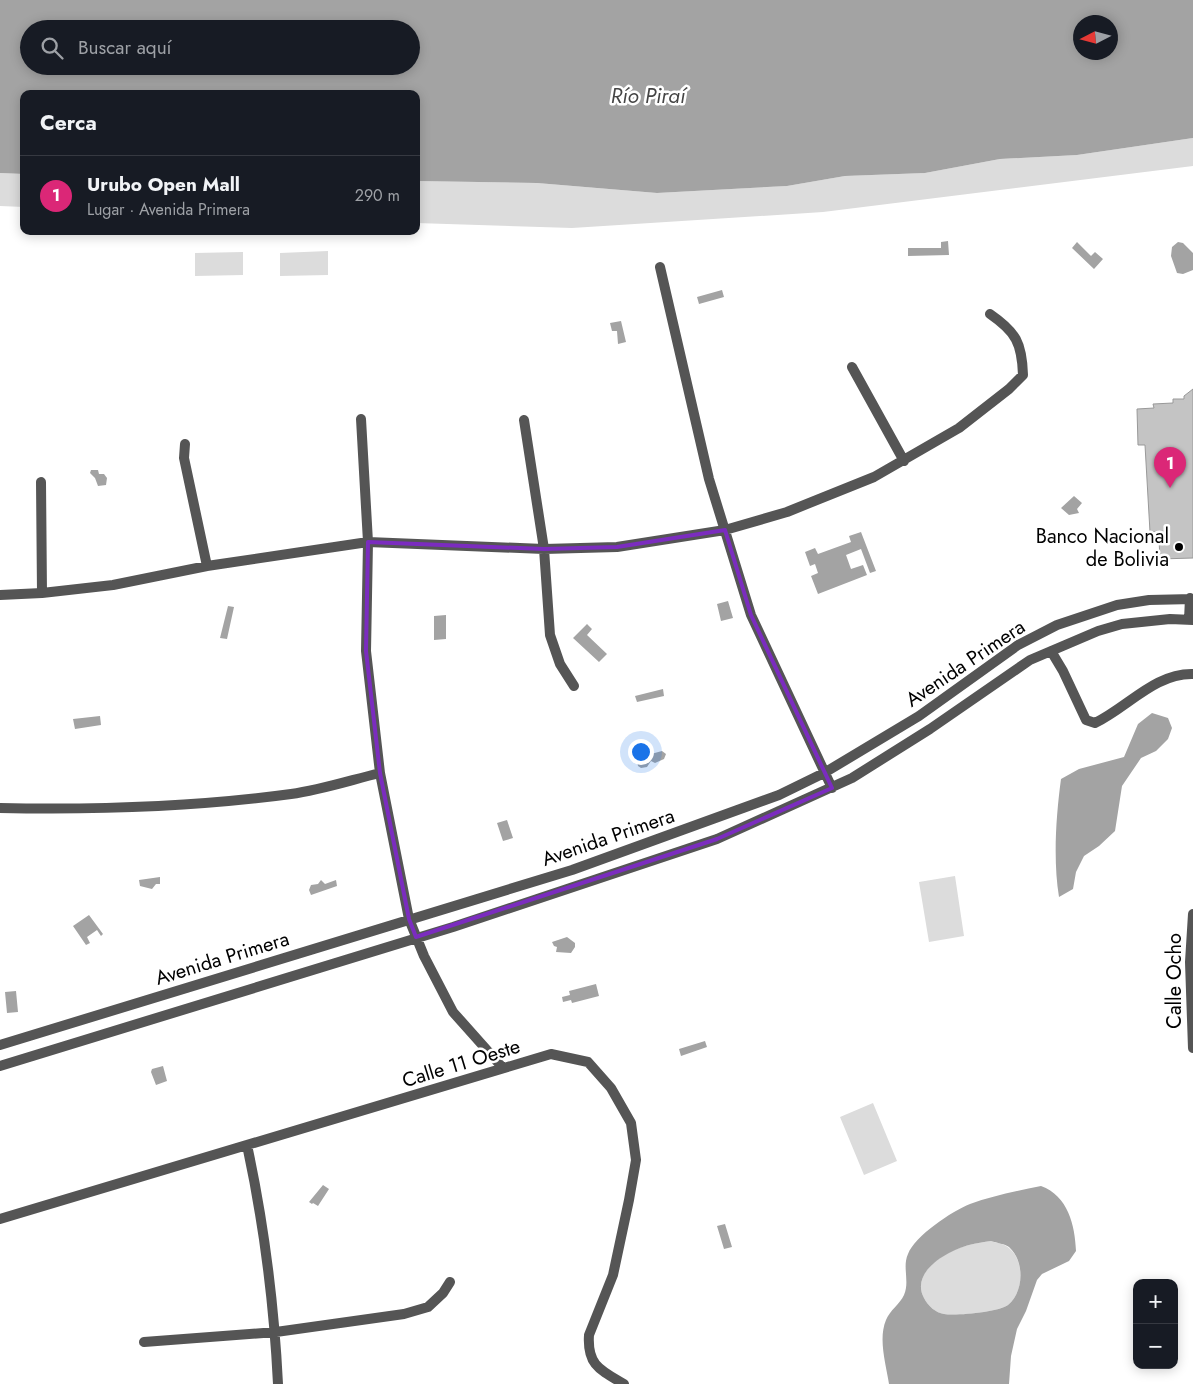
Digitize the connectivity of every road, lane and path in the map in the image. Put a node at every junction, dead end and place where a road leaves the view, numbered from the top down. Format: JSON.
{"nodes":[{"id":1,"x":660,"y":267,"type":"dead end"},
{"id":2,"x":990,"y":314,"type":"dead end"},
{"id":3,"x":852,"y":367,"type":"dead end"},
{"id":4,"x":361,"y":419,"type":"dead end"},
{"id":5,"x":524,"y":420,"type":"dead end"},
{"id":6,"x":185,"y":444,"type":"dead end"},
{"id":7,"x":904,"y":461,"type":"junction"},
{"id":8,"x":41,"y":482,"type":"dead end"},
{"id":9,"x":725,"y":530,"type":"junction"},
{"id":10,"x":368,"y":542,"type":"junction"},
{"id":11,"x":544,"y":549,"type":"junction"},
{"id":12,"x":207,"y":566,"type":"junction"},
{"id":13,"x":42,"y":593,"type":"junction"},
{"id":14,"x":0,"y":595,"type":"edge"},
{"id":15,"x":1191,"y":599,"type":"edge"},
{"id":16,"x":1191,"y":620,"type":"edge"},
{"id":17,"x":1050,"y":651,"type":"junction"},
{"id":18,"x":1193,"y":674,"type":"edge"},
{"id":19,"x":574,"y":686,"type":"dead end"},
{"id":20,"x":380,"y":773,"type":"junction"},
{"id":21,"x":824,"y":773,"type":"junction"},
{"id":22,"x":832,"y":788,"type":"junction"},
{"id":23,"x":0,"y":808,"type":"edge"},
{"id":24,"x":1193,"y":914,"type":"edge"},
{"id":25,"x":409,"y":919,"type":"junction"},
{"id":26,"x":416,"y":937,"type":"junction"},
{"id":27,"x":0,"y":1045,"type":"edge"},
{"id":28,"x":1193,"y":1048,"type":"edge"},
{"id":29,"x":0,"y":1066,"type":"edge"},
{"id":30,"x":502,"y":1068,"type":"junction"},
{"id":31,"x":247,"y":1145,"type":"junction"},
{"id":32,"x":0,"y":1219,"type":"edge"},
{"id":33,"x":450,"y":1282,"type":"dead end"},
{"id":34,"x":276,"y":1332,"type":"junction"},
{"id":35,"x":144,"y":1342,"type":"dead end"},
{"id":36,"x":278,"y":1384,"type":"edge"},
{"id":37,"x":624,"y":1384,"type":"edge"}],
"edges":[{"from":1,"to":9,"type":"street"},
{"from":2,"to":7,"type":"street"},
{"from":3,"to":7,"type":"street"},
{"from":4,"to":10,"type":"street"},
{"from":5,"to":11,"type":"street"},
{"from":6,"to":12,"type":"street"},
{"from":7,"to":9,"type":"street"},
{"from":8,"to":13,"type":"street"},
{"from":9,"to":11,"type":"street"},
{"from":9,"to":21,"type":"street"},
{"from":10,"to":11,"type":"street"},
{"from":10,"to":12,"type":"street"},
{"from":10,"to":20,"type":"street"},
{"from":11,"to":19,"type":"street"},
{"from":12,"to":13,"type":"street"},
{"from":13,"to":14,"type":"street"},
{"from":15,"to":16,"type":"street"},
{"from":15,"to":21,"type":"street","name":"Avenida Primera"},
{"from":16,"to":17,"type":"street","name":"Avenida Primera"},
{"from":17,"to":18,"type":"street"},
{"from":17,"to":22,"type":"street","name":"Avenida Primera"},
{"from":20,"to":23,"type":"street"},
{"from":20,"to":25,"type":"street"},
{"from":21,"to":22,"type":"street"},
{"from":21,"to":25,"type":"street","name":"Avenida Primera"},
{"from":22,"to":26,"type":"street","name":"Avenida Primera"},
{"from":24,"to":28,"type":"street","name":"Calle Ocho"},
{"from":25,"to":26,"type":"street"},
{"from":25,"to":27,"type":"street","name":"Avenida Primera"},
{"from":26,"to":29,"type":"street","name":"Avenida Primera"},
{"from":26,"to":30,"type":"street"},
{"from":30,"to":31,"type":"street","name":"Calle 11 Oeste"},
{"from":30,"to":37,"type":"street","name":"Calle 11 Oeste"},
{"from":31,"to":32,"type":"street","name":"Calle 11 Oeste"},
{"from":31,"to":34,"type":"street"},
{"from":33,"to":34,"type":"street"},
{"from":34,"to":35,"type":"street"},
{"from":34,"to":36,"type":"street"}]}
